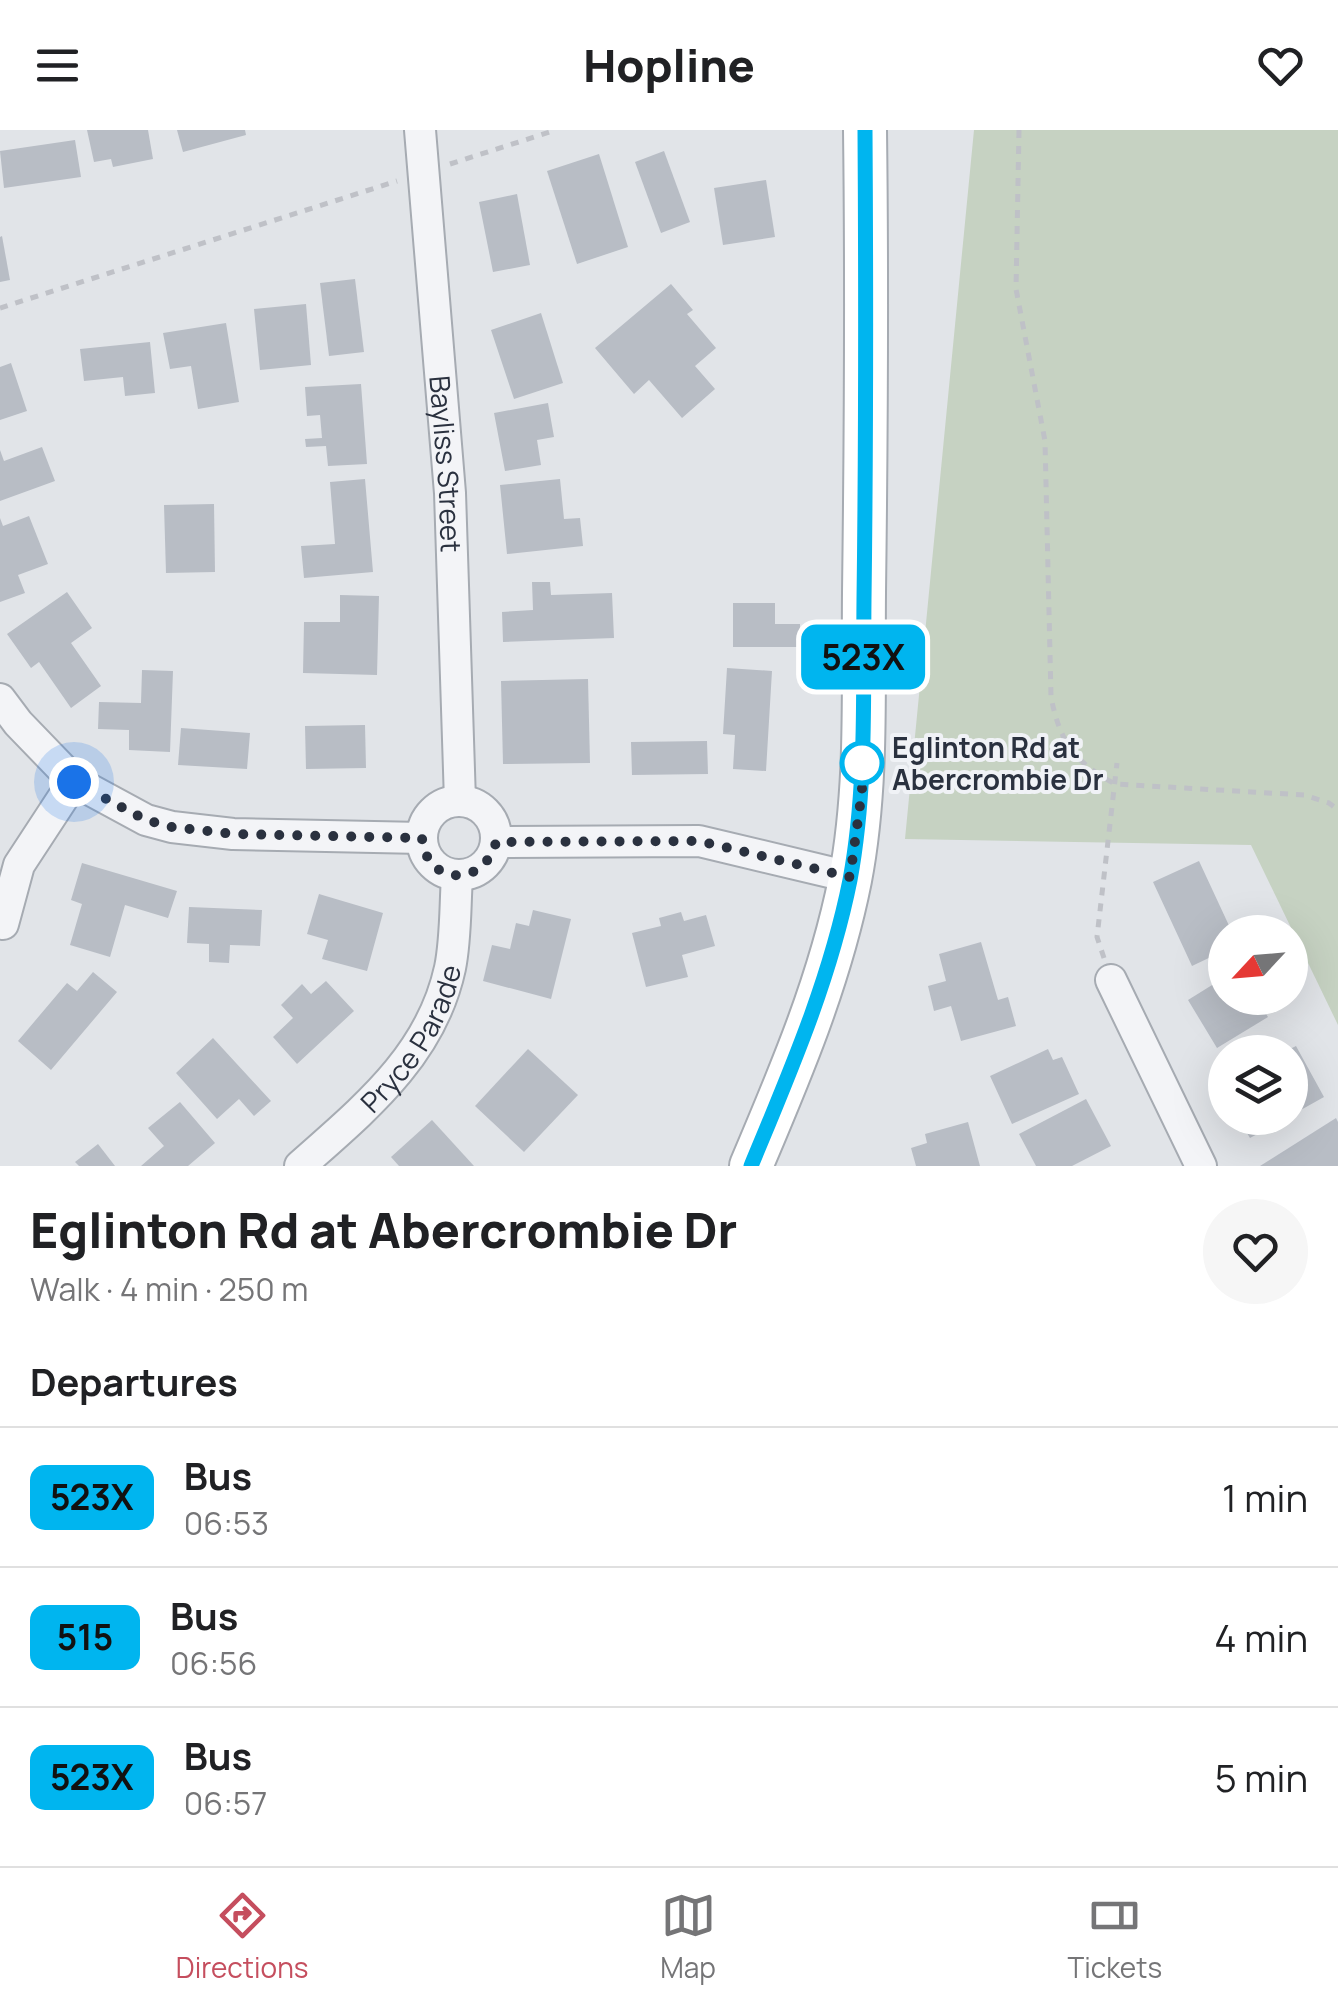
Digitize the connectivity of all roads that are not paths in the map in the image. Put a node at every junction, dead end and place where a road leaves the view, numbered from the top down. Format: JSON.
{"nodes":[{"id":1,"x":420,"y":130,"type":"edge"},
{"id":2,"x":865,"y":130,"type":"edge"},
{"id":3,"x":0,"y":700,"type":"edge"},
{"id":4,"x":74,"y":782,"type":"junction"},
{"id":5,"x":460,"y":801,"type":"junction"},
{"id":6,"x":422,"y":838,"type":"junction"},
{"id":7,"x":496,"y":842,"type":"junction"},
{"id":8,"x":457,"y":876,"type":"junction"},
{"id":9,"x":850,"y":877,"type":"junction"},
{"id":10,"x":3,"y":924,"type":"dead end"},
{"id":11,"x":1111,"y":980,"type":"road end"},
{"id":12,"x":300,"y":1166,"type":"edge"},
{"id":13,"x":751,"y":1166,"type":"edge"},
{"id":14,"x":1200,"y":1166,"type":"edge"}],
"edges":[{"from":1,"to":5,"type":"street","name":"Bayliss Street"},
{"from":2,"to":9,"type":"main road"},
{"from":3,"to":4,"type":"street"},
{"from":4,"to":6,"type":"street"},
{"from":4,"to":10,"type":"street"},
{"from":5,"to":6,"type":"street"},
{"from":5,"to":7,"type":"street"},
{"from":6,"to":8,"type":"street"},
{"from":7,"to":8,"type":"street"},
{"from":7,"to":9,"type":"street"},
{"from":8,"to":12,"type":"street","name":"Pryce Parade"},
{"from":9,"to":13,"type":"main road"},
{"from":11,"to":14,"type":"street"}]}
